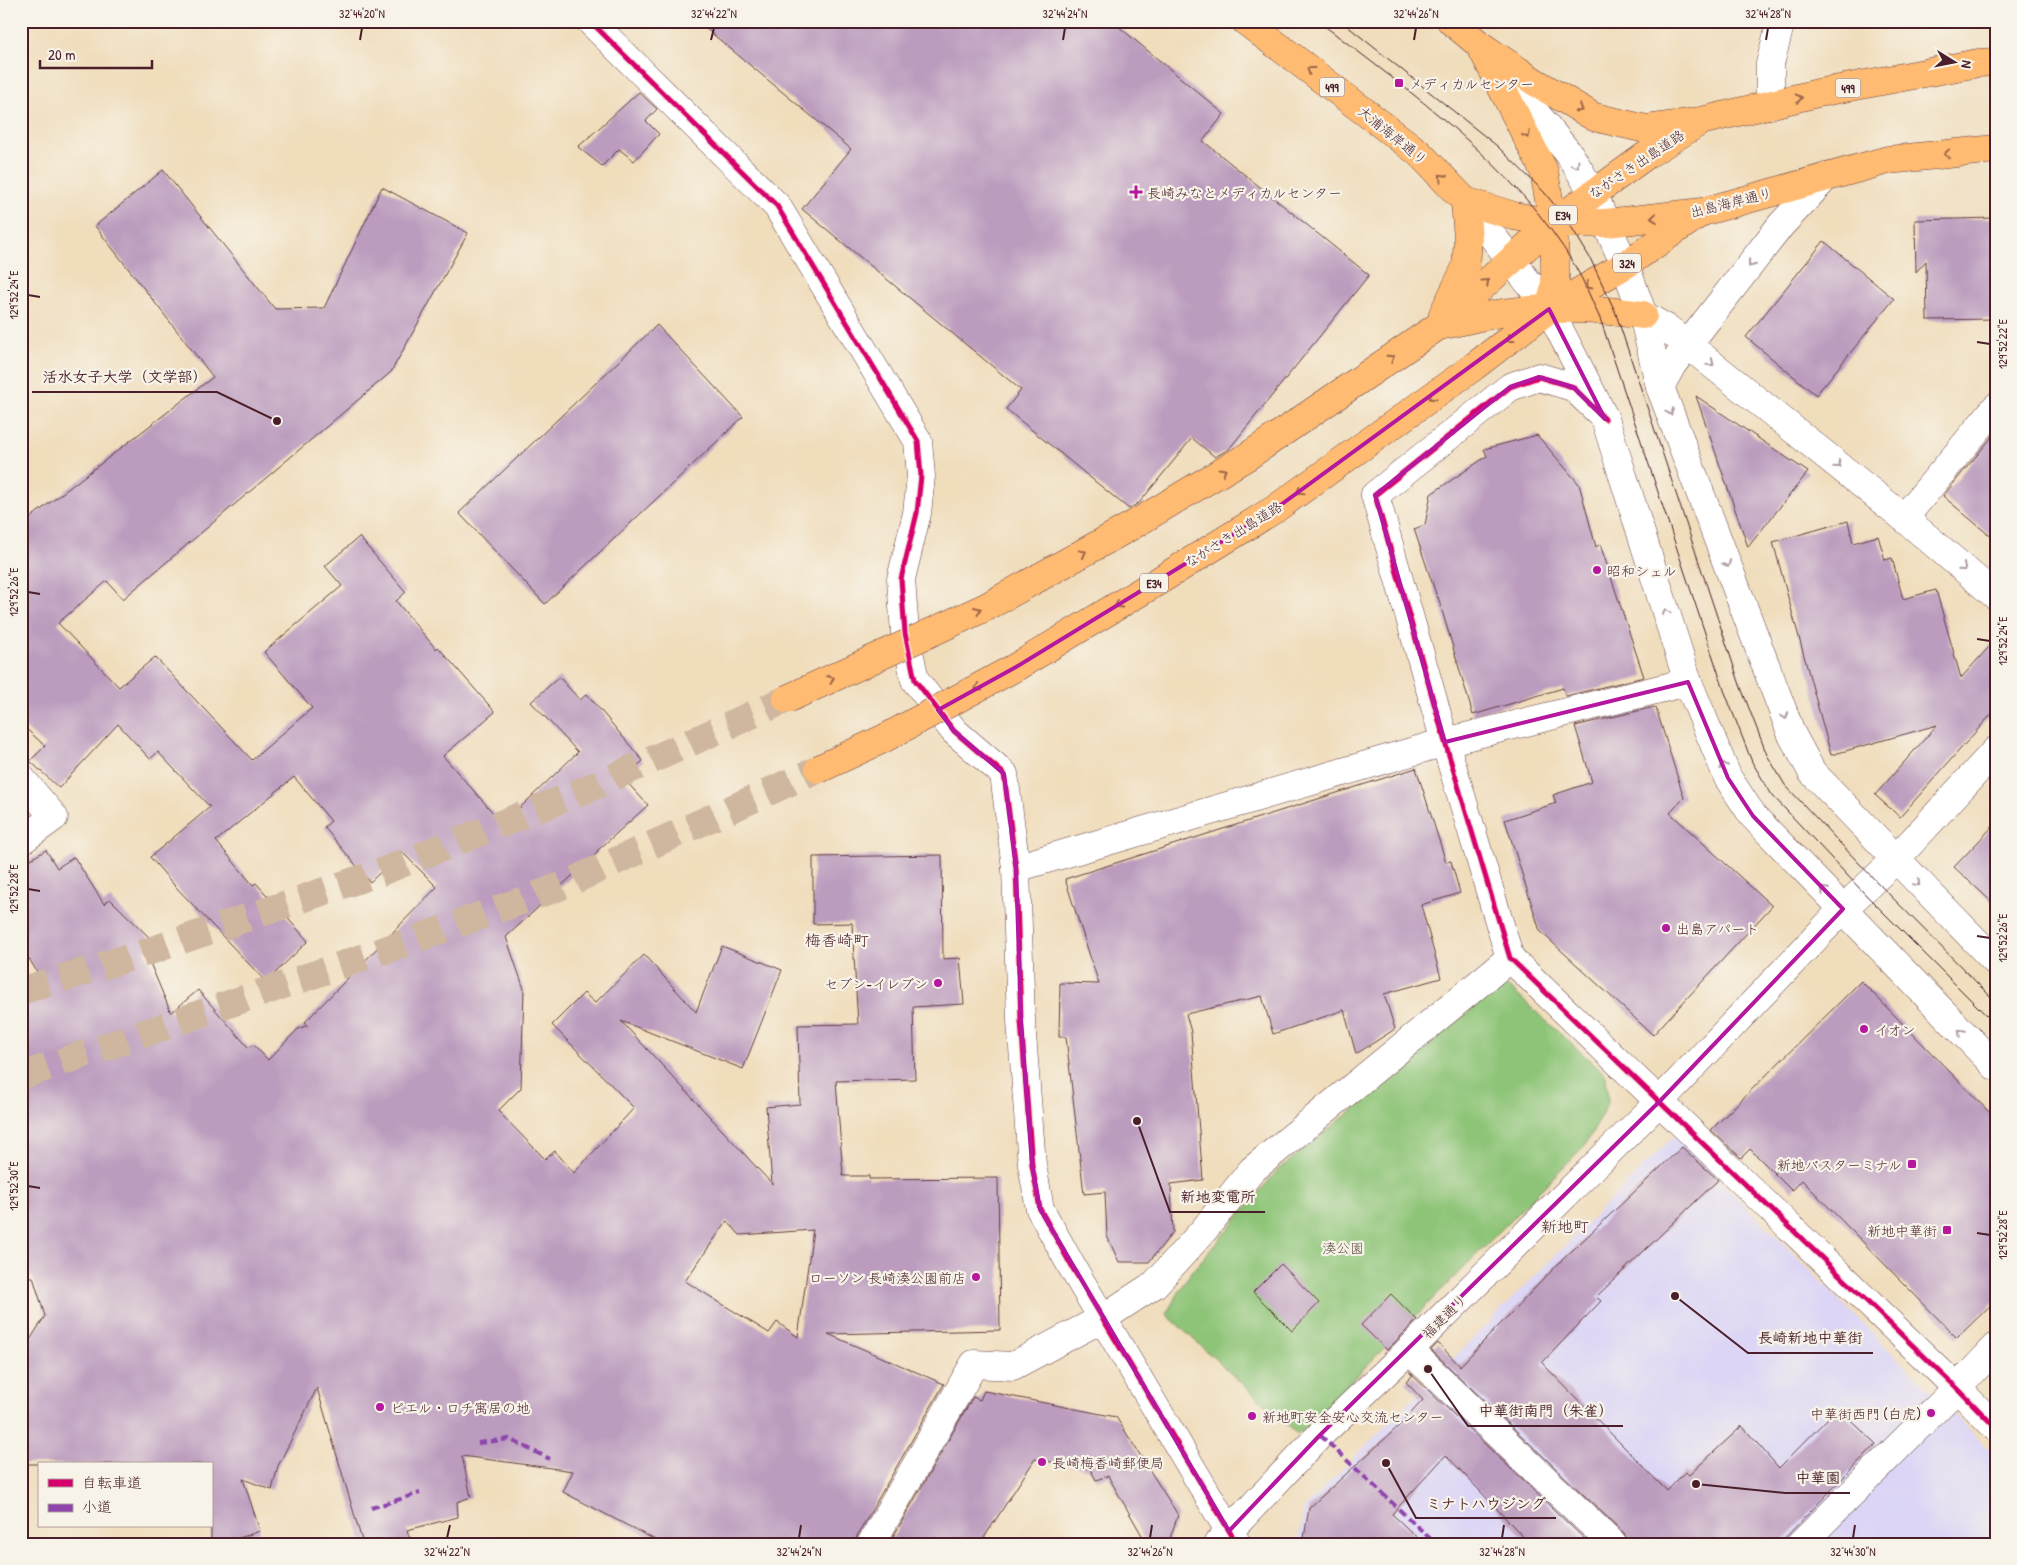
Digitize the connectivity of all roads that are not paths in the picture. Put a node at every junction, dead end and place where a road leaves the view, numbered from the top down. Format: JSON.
{"nodes":[{"id":1,"x":590,"y":21,"type":"edge"},
{"id":2,"x":1245,"y":21,"type":"edge"},
{"id":3,"x":1451,"y":21,"type":"edge"},
{"id":4,"x":1781,"y":21,"type":"edge"},
{"id":5,"x":1480,"y":45,"type":"junction"},
{"id":6,"x":1996,"y":62,"type":"edge"},
{"id":7,"x":1770,"y":105,"type":"junction"},
{"id":8,"x":1701,"y":121,"type":"junction"},
{"id":9,"x":1996,"y":149,"type":"edge"},
{"id":10,"x":1826,"y":176,"type":"junction"},
{"id":11,"x":1593,"y":192,"type":"junction"},
{"id":12,"x":1465,"y":201,"type":"junction"},
{"id":13,"x":1702,"y":212,"type":"junction"},
{"id":14,"x":1553,"y":223,"type":"junction"},
{"id":15,"x":1606,"y":223,"type":"junction"},
{"id":16,"x":1511,"y":259,"type":"junction"},
{"id":17,"x":1625,"y":265,"type":"junction"},
{"id":18,"x":1549,"y":309,"type":"junction"},
{"id":19,"x":1643,"y":315,"type":"junction"},
{"id":20,"x":1437,"y":327,"type":"junction"},
{"id":21,"x":1688,"y":345,"type":"junction"},
{"id":22,"x":1660,"y":387,"type":"junction"},
{"id":23,"x":1996,"y":407,"type":"edge"},
{"id":24,"x":1605,"y":419,"type":"junction"},
{"id":25,"x":1904,"y":518,"type":"junction"},
{"id":26,"x":1996,"y":596,"type":"edge"},
{"id":27,"x":1688,"y":682,"type":"junction"},
{"id":28,"x":786,"y":699,"type":"tunnel mouth"},
{"id":29,"x":1444,"y":742,"type":"junction"},
{"id":30,"x":1996,"y":750,"type":"edge"},
{"id":31,"x":819,"y":769,"type":"tunnel mouth"},
{"id":32,"x":21,"y":778,"type":"edge"},
{"id":33,"x":21,"y":841,"type":"edge"},
{"id":34,"x":1895,"y":860,"type":"junction"},
{"id":35,"x":1016,"y":868,"type":"junction"},
{"id":36,"x":1843,"y":909,"type":"junction"},
{"id":37,"x":1510,"y":958,"type":"junction"},
{"id":38,"x":1996,"y":962,"type":"edge"},
{"id":39,"x":1996,"y":1067,"type":"edge"},
{"id":40,"x":1659,"y":1102,"type":"junction"},
{"id":41,"x":1103,"y":1318,"type":"junction"},
{"id":42,"x":1996,"y":1347,"type":"edge"},
{"id":43,"x":1409,"y":1350,"type":"junction"},
{"id":44,"x":1957,"y":1388,"type":"junction"},
{"id":45,"x":1996,"y":1428,"type":"edge"},
{"id":46,"x":1228,"y":1539,"type":"edge"},
{"id":47,"x":871,"y":1544,"type":"edge"},
{"id":48,"x":1613,"y":1544,"type":"edge"},
{"id":49,"x":1801,"y":1544,"type":"edge"}],
"edges":[{"from":1,"to":35,"type":"street"},
{"from":12,"to":2,"type":"highway","name":"大浦海岸通り","number":"499","one_way":true},
{"from":3,"to":5,"type":"highway","number":"499"},
{"from":4,"to":7,"type":"street"},
{"from":5,"to":8,"type":"highway","number":"499","one_way":true},
{"from":5,"to":11,"type":"street","one_way":true},
{"from":5,"to":14,"type":"highway","one_way":true},
{"from":7,"to":6,"type":"highway","number":"499","one_way":true},
{"from":7,"to":8,"type":"highway","number":"499"},
{"from":8,"to":11,"type":"highway","name":"ながさき出島道路","number":"E34"},
{"from":9,"to":10,"type":"highway","name":"出島海岸通り","number":"499","one_way":true},
{"from":10,"to":13,"type":"highway","name":"出島海岸通り","number":"499"},
{"from":10,"to":21,"type":"street","one_way":true},
{"from":11,"to":14,"type":"highway","name":"ながさき出島道路","number":"E34"},
{"from":11,"to":15,"type":"street"},
{"from":12,"to":14,"type":"highway","name":"出島海岸通り","number":"499"},
{"from":12,"to":16,"type":"street"},
{"from":12,"to":20,"type":"highway"},
{"from":13,"to":15,"type":"highway","name":"出島海岸通り","number":"499","one_way":true},
{"from":13,"to":17,"type":"highway","name":"ながさき出島道路","number":"324"},
{"from":14,"to":15,"type":"highway","name":"出島海岸通り","number":"499"},
{"from":14,"to":16,"type":"highway","name":"ながさき出島道路","number":"E34"},
{"from":14,"to":18,"type":"highway"},
{"from":15,"to":17,"type":"street"},
{"from":16,"to":18,"type":"street"},
{"from":20,"to":16,"type":"highway","name":"ながさき出島道路","number":"E34","one_way":true},
{"from":17,"to":18,"type":"highway","name":"ながさき出島道路","number":"324","one_way":true},
{"from":17,"to":19,"type":"street"},
{"from":18,"to":19,"type":"highway"},
{"from":18,"to":20,"type":"highway","name":"ながさき出島道路","number":"E34"},
{"from":18,"to":24,"type":"street"},
{"from":18,"to":31,"type":"highway","name":"ながさき出島道路","number":"E34","one_way":true,"bridge":true},
{"from":19,"to":21,"type":"street"},
{"from":19,"to":22,"type":"street"},
{"from":28,"to":20,"type":"highway","name":"ながさき出島道路","number":"E34","one_way":true,"bridge":true},
{"from":21,"to":22,"type":"street"},
{"from":21,"to":25,"type":"street","one_way":true},
{"from":22,"to":34,"type":"street","one_way":true},
{"from":23,"to":25,"type":"street"},
{"from":27,"to":24,"type":"street","one_way":true},
{"from":24,"to":29,"type":"street"},
{"from":25,"to":26,"type":"street","one_way":true},
{"from":27,"to":29,"type":"street"},
{"from":36,"to":27,"type":"street","one_way":true},
{"from":29,"to":35,"type":"street"},
{"from":29,"to":37,"type":"street"},
{"from":30,"to":34,"type":"street","name":"福建通り"},
{"from":32,"to":33,"type":"street"},
{"from":34,"to":36,"type":"street","name":"福建通り"},
{"from":34,"to":38,"type":"street","one_way":true},
{"from":35,"to":41,"type":"street"},
{"from":39,"to":36,"type":"street","one_way":true},
{"from":36,"to":40,"type":"street","name":"福建通り"},
{"from":37,"to":40,"type":"street"},
{"from":37,"to":41,"type":"street"},
{"from":40,"to":43,"type":"street","name":"福建通り"},
{"from":40,"to":44,"type":"street"},
{"from":41,"to":46,"type":"street"},
{"from":41,"to":47,"type":"street"},
{"from":42,"to":44,"type":"street"},
{"from":43,"to":46,"type":"street","name":"福建通り"},
{"from":43,"to":48,"type":"street"},
{"from":44,"to":45,"type":"street"},
{"from":44,"to":49,"type":"street"}]}
